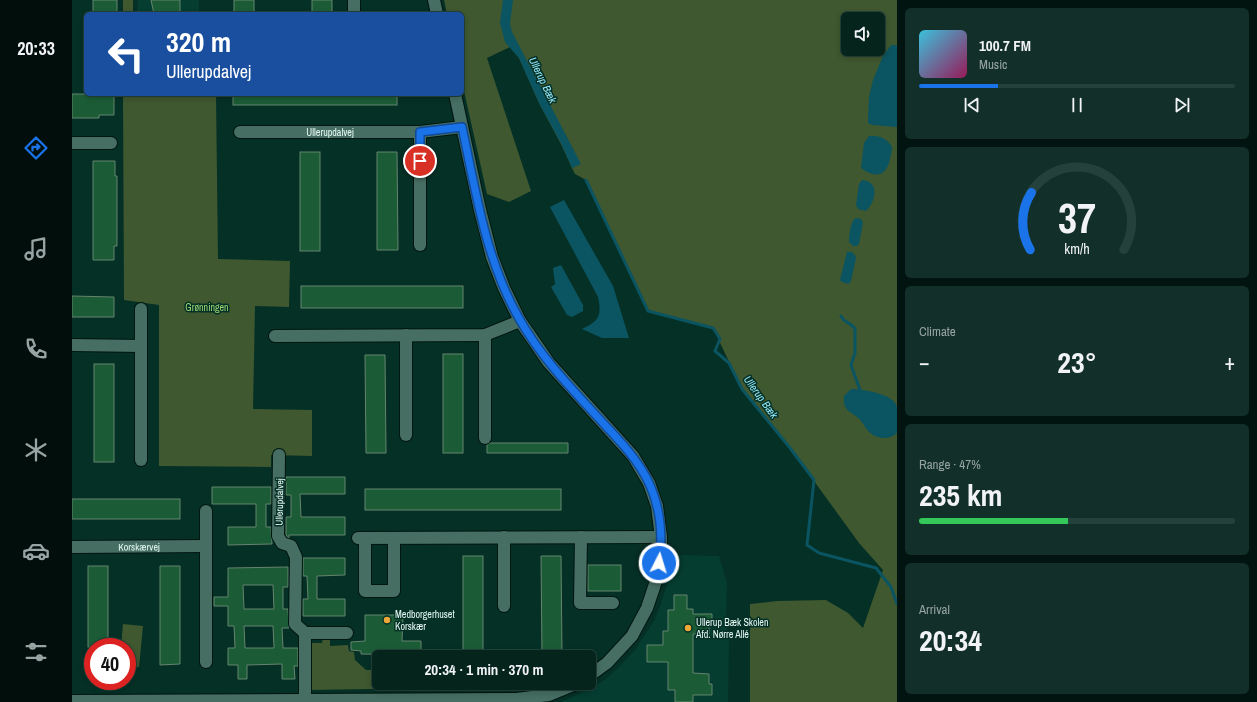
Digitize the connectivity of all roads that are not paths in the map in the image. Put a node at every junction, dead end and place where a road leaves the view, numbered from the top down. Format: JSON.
{"nodes":[{"id":1,"x":354,"y":0,"type":"edge"},
{"id":2,"x":434,"y":0,"type":"edge"},
{"id":3,"x":354,"y":12,"type":"edge"},
{"id":4,"x":437,"y":12,"type":"edge"},
{"id":5,"x":455,"y":96,"type":"edge"},
{"id":6,"x":462,"y":127,"type":"junction"},
{"id":7,"x":240,"y":132,"type":"dead end"},
{"id":8,"x":420,"y":132,"type":"junction"},
{"id":9,"x":72,"y":143,"type":"edge"},
{"id":10,"x":111,"y":143,"type":"dead end"},
{"id":11,"x":420,"y":245,"type":"dead end"},
{"id":12,"x":141,"y":309,"type":"dead end"},
{"id":13,"x":520,"y":321,"type":"junction"},
{"id":14,"x":406,"y":335,"type":"junction"},
{"id":15,"x":485,"y":335,"type":"junction"},
{"id":16,"x":274,"y":336,"type":"dead end"},
{"id":17,"x":72,"y":345,"type":"edge"},
{"id":18,"x":141,"y":346,"type":"junction"},
{"id":19,"x":406,"y":435,"type":"dead end"},
{"id":20,"x":485,"y":438,"type":"dead end"},
{"id":21,"x":279,"y":456,"type":"dead end"},
{"id":22,"x":141,"y":460,"type":"dead end"},
{"id":23,"x":206,"y":511,"type":"dead end"},
{"id":24,"x":504,"y":537,"type":"junction"},
{"id":25,"x":581,"y":537,"type":"junction"},
{"id":26,"x":661,"y":537,"type":"junction"},
{"id":27,"x":394,"y":538,"type":"junction"},
{"id":28,"x":72,"y":546,"type":"edge"},
{"id":29,"x":206,"y":546,"type":"junction"},
{"id":30,"x":613,"y":603,"type":"dead end"},
{"id":31,"x":504,"y":606,"type":"dead end"},
{"id":32,"x":305,"y":633,"type":"junction"},
{"id":33,"x":347,"y":633,"type":"dead end"},
{"id":34,"x":206,"y":662,"type":"dead end"},
{"id":35,"x":596,"y":671,"type":"edge"},
{"id":36,"x":560,"y":690,"type":"edge"},
{"id":37,"x":72,"y":701,"type":"edge"},
{"id":38,"x":305,"y":701,"type":"junction"},
{"id":39,"x":272,"y":702,"type":"edge"}],
"edges":[{"from":1,"to":3,"type":"street"},
{"from":2,"to":4,"type":"street"},
{"from":5,"to":6,"type":"street"},
{"from":6,"to":8,"type":"street","name":"Ullerupdalvej"},
{"from":6,"to":13,"type":"street"},
{"from":7,"to":8,"type":"street","name":"Ullerupdalvej"},
{"from":8,"to":11,"type":"street"},
{"from":9,"to":10,"type":"street"},
{"from":12,"to":18,"type":"street"},
{"from":13,"to":15,"type":"street"},
{"from":13,"to":26,"type":"street"},
{"from":14,"to":15,"type":"street"},
{"from":14,"to":16,"type":"street"},
{"from":14,"to":19,"type":"street"},
{"from":15,"to":20,"type":"street"},
{"from":17,"to":18,"type":"street"},
{"from":18,"to":22,"type":"street"},
{"from":21,"to":32,"type":"street","name":"Ullerupdalvej"},
{"from":23,"to":29,"type":"street"},
{"from":24,"to":25,"type":"street"},
{"from":24,"to":27,"type":"street"},
{"from":24,"to":31,"type":"street"},
{"from":25,"to":26,"type":"street"},
{"from":25,"to":30,"type":"street"},
{"from":26,"to":35,"type":"street"},
{"from":27,"to":27,"type":"street"},
{"from":28,"to":29,"type":"street","name":"Korskærvej"},
{"from":29,"to":34,"type":"street"},
{"from":32,"to":33,"type":"street"},
{"from":32,"to":38,"type":"street"},
{"from":36,"to":38,"type":"street"},
{"from":37,"to":39,"type":"street"},
{"from":38,"to":39,"type":"street"}]}
